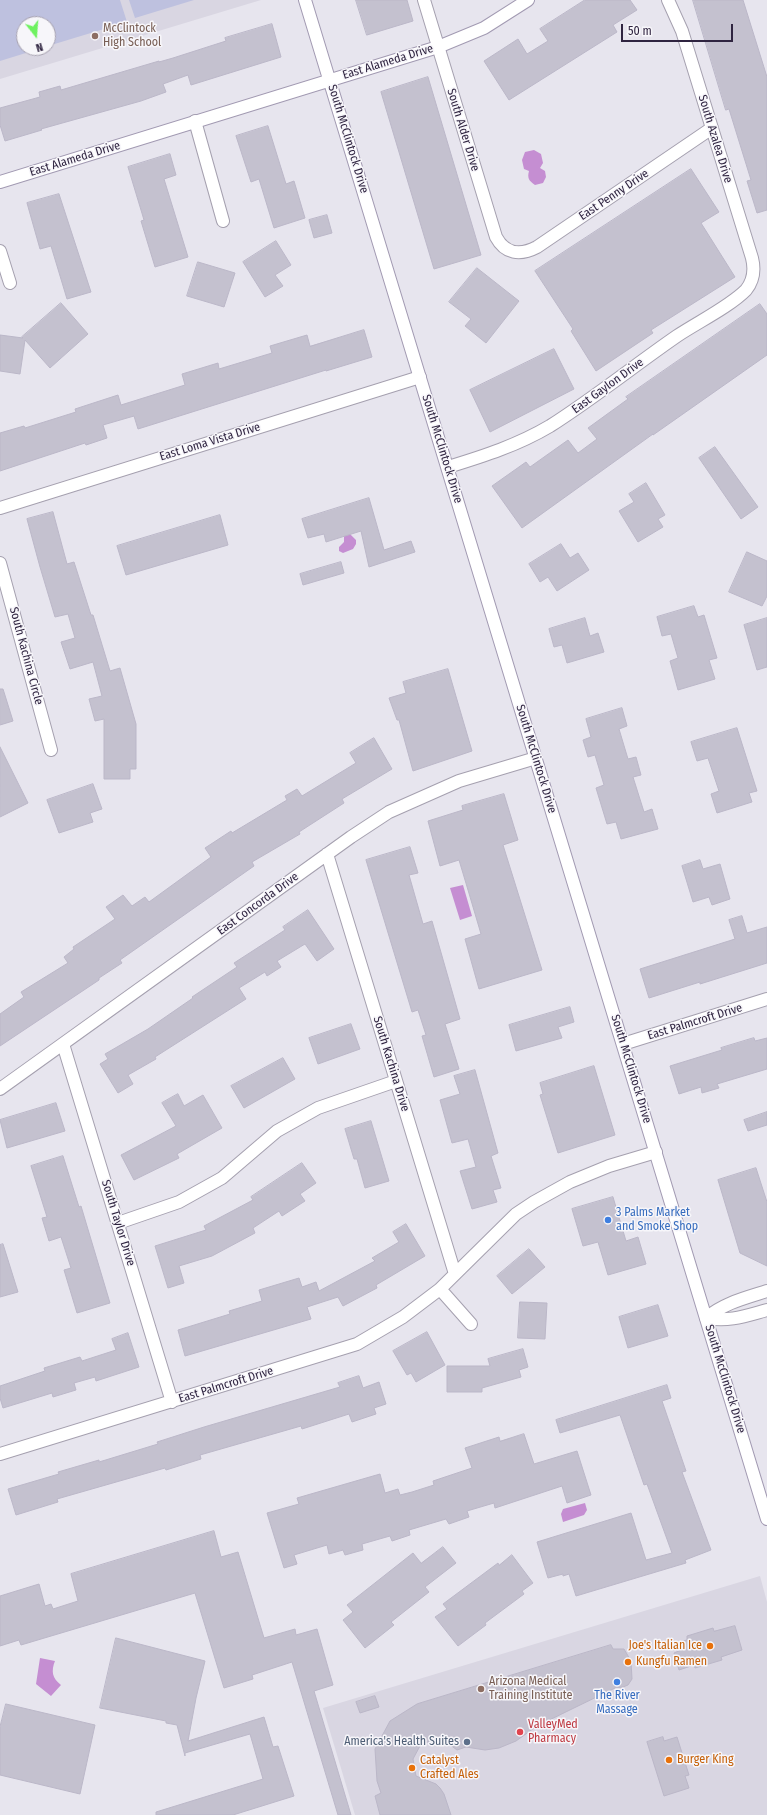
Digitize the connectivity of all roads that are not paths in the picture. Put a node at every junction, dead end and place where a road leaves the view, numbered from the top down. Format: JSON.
{"nodes":[{"id":1,"x":305,"y":0,"type":"edge"},
{"id":2,"x":424,"y":0,"type":"edge"},
{"id":3,"x":528,"y":0,"type":"edge"},
{"id":4,"x":668,"y":0,"type":"edge"},
{"id":5,"x":438,"y":47,"type":"junction"},
{"id":6,"x":330,"y":80,"type":"junction"},
{"id":7,"x":195,"y":121,"type":"junction"},
{"id":8,"x":712,"y":128,"type":"junction"},
{"id":9,"x":0,"y":182,"type":"edge"},
{"id":10,"x":223,"y":221,"type":"dead end"},
{"id":11,"x":0,"y":251,"type":"edge"},
{"id":12,"x":512,"y":252,"type":"joint"},
{"id":13,"x":753,"y":279,"type":"joint"},
{"id":14,"x":10,"y":283,"type":"dead end"},
{"id":15,"x":420,"y":377,"type":"junction"},
{"id":16,"x":448,"y":467,"type":"junction"},
{"id":17,"x":0,"y":508,"type":"edge"},
{"id":18,"x":0,"y":563,"type":"edge"},
{"id":19,"x":51,"y":750,"type":"dead end"},
{"id":20,"x":536,"y":758,"type":"junction"},
{"id":21,"x":327,"y":854,"type":"junction"},
{"id":22,"x":767,"y":999,"type":"edge"},
{"id":23,"x":63,"y":1044,"type":"junction"},
{"id":24,"x":623,"y":1044,"type":"junction"},
{"id":25,"x":396,"y":1081,"type":"junction"},
{"id":26,"x":0,"y":1089,"type":"edge"},
{"id":27,"x":656,"y":1152,"type":"junction"},
{"id":28,"x":118,"y":1223,"type":"junction"},
{"id":29,"x":455,"y":1274,"type":"junction"},
{"id":30,"x":440,"y":1289,"type":"junction"},
{"id":31,"x":767,"y":1291,"type":"edge"},
{"id":32,"x":767,"y":1310,"type":"edge"},
{"id":33,"x":706,"y":1318,"type":"junction"},
{"id":34,"x":471,"y":1324,"type":"dead end"},
{"id":35,"x":172,"y":1402,"type":"junction"},
{"id":36,"x":0,"y":1454,"type":"edge"},
{"id":37,"x":767,"y":1519,"type":"edge"}],
"edges":[{"from":1,"to":6,"type":"street","name":"South McClintock Drive"},
{"from":2,"to":5,"type":"street","name":"South Alder Drive"},
{"from":3,"to":5,"type":"street","name":"East Alameda Drive"},
{"from":4,"to":8,"type":"street","name":"South Azalea Drive"},
{"from":5,"to":6,"type":"street","name":"East Alameda Drive"},
{"from":5,"to":12,"type":"street","name":"South Alder Drive"},
{"from":6,"to":7,"type":"street","name":"East Alameda Drive"},
{"from":6,"to":15,"type":"street","name":"South McClintock Drive"},
{"from":7,"to":9,"type":"street","name":"East Alameda Drive"},
{"from":7,"to":10,"type":"street"},
{"from":8,"to":12,"type":"street","name":"East Penny Drive"},
{"from":8,"to":13,"type":"street","name":"South Azalea Drive"},
{"from":11,"to":14,"type":"street"},
{"from":13,"to":16,"type":"street","name":"East Gaylon Drive"},
{"from":15,"to":16,"type":"street","name":"South McClintock Drive"},
{"from":15,"to":17,"type":"street","name":"East Loma Vista Drive"},
{"from":16,"to":20,"type":"street","name":"South McClintock Drive"},
{"from":18,"to":19,"type":"street","name":"South Kachina Circle"},
{"from":20,"to":21,"type":"street","name":"East Concorda Drive"},
{"from":20,"to":24,"type":"street","name":"South McClintock Drive"},
{"from":21,"to":23,"type":"street","name":"East Concorda Drive"},
{"from":21,"to":25,"type":"street","name":"South Kachina Drive"},
{"from":22,"to":24,"type":"street","name":"East Palmcroft Drive"},
{"from":23,"to":26,"type":"street","name":"East Concorda Drive"},
{"from":23,"to":28,"type":"street","name":"South Taylor Drive"},
{"from":24,"to":27,"type":"street","name":"South McClintock Drive"},
{"from":25,"to":28,"type":"street"},
{"from":25,"to":29,"type":"street","name":"South Kachina Drive"},
{"from":27,"to":29,"type":"street","name":"East Palmcroft Drive"},
{"from":27,"to":33,"type":"street","name":"South McClintock Drive"},
{"from":28,"to":35,"type":"street","name":"South Taylor Drive"},
{"from":29,"to":30,"type":"street","name":"East Palmcroft Drive"},
{"from":30,"to":34,"type":"street"},
{"from":30,"to":35,"type":"street","name":"East Palmcroft Drive"},
{"from":31,"to":33,"type":"street"},
{"from":32,"to":33,"type":"street"},
{"from":33,"to":37,"type":"street","name":"South McClintock Drive"},
{"from":35,"to":36,"type":"street","name":"East Palmcroft Drive"}]}
